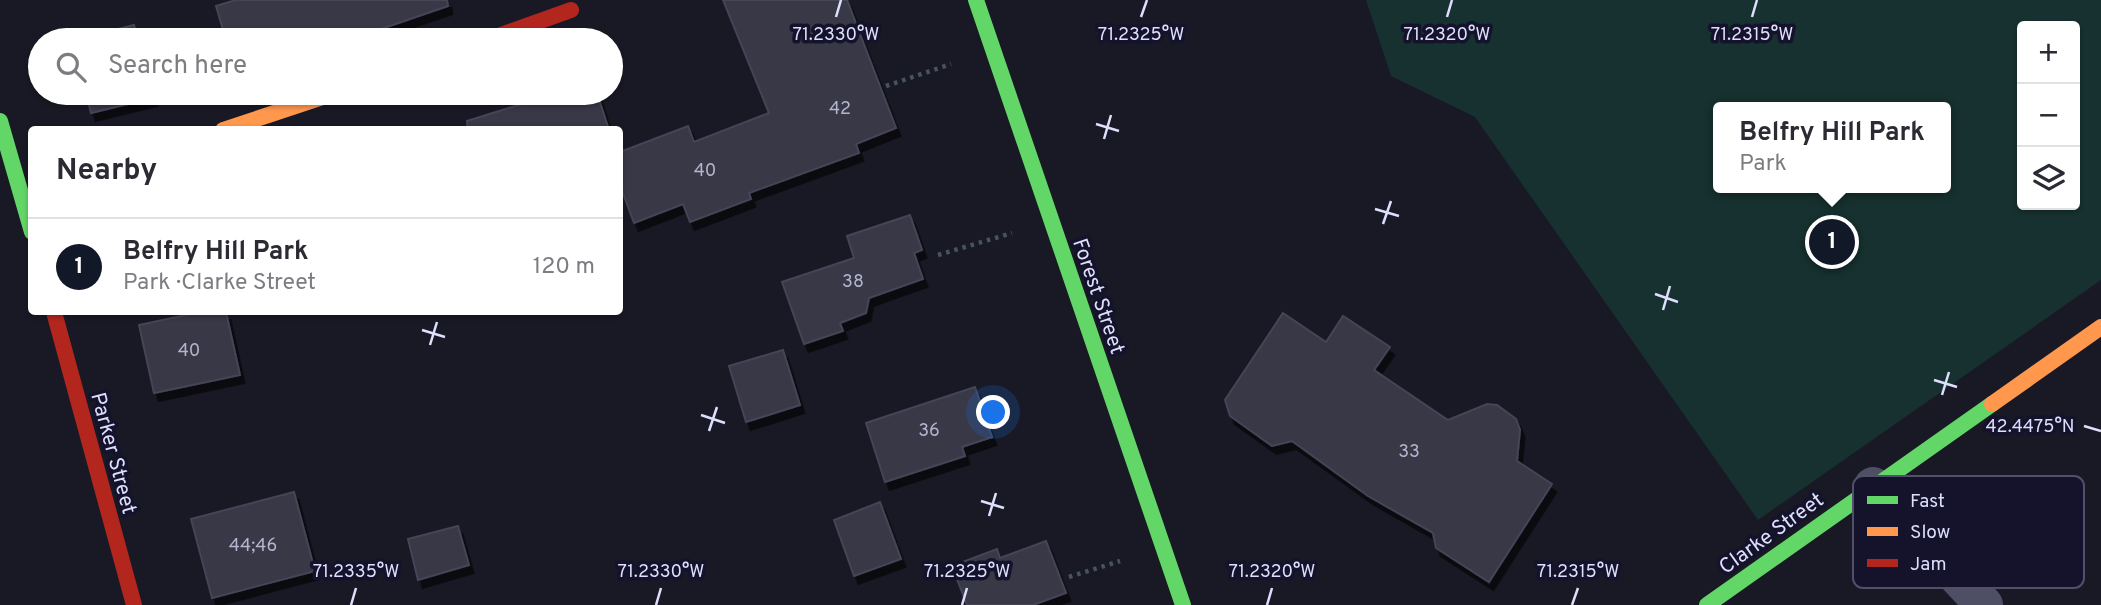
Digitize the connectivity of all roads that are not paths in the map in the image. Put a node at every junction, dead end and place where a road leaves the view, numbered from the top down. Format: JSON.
{"nodes":[{"id":1,"x":976,"y":0,"type":"edge"},
{"id":2,"x":570,"y":10,"type":"dead end"},
{"id":3,"x":520,"y":28,"type":"edge"},
{"id":4,"x":299,"y":105,"type":"edge"},
{"id":5,"x":0,"y":121,"type":"edge"},
{"id":6,"x":235,"y":126,"type":"edge"},
{"id":7,"x":26,"y":192,"type":"edge"},
{"id":8,"x":55,"y":315,"type":"edge"},
{"id":9,"x":2101,"y":327,"type":"edge"},
{"id":10,"x":1887,"y":476,"type":"edge"},
{"id":11,"x":1853,"y":500,"type":"edge"},
{"id":12,"x":1968,"y":588,"type":"edge"},
{"id":13,"x":134,"y":605,"type":"edge"},
{"id":14,"x":1183,"y":605,"type":"edge"},
{"id":15,"x":1707,"y":605,"type":"edge"},
{"id":16,"x":1984,"y":605,"type":"edge"}],
"edges":[{"from":1,"to":14,"type":"street","name":"Forest Street"},
{"from":2,"to":3,"type":"street"},
{"from":4,"to":6,"type":"street"},
{"from":5,"to":7,"type":"street"},
{"from":8,"to":13,"type":"street","name":"Parker Street"},
{"from":9,"to":10,"type":"street","name":"Clarke Street"},
{"from":11,"to":15,"type":"street","name":"Clarke Street"},
{"from":12,"to":16,"type":"street"}]}
